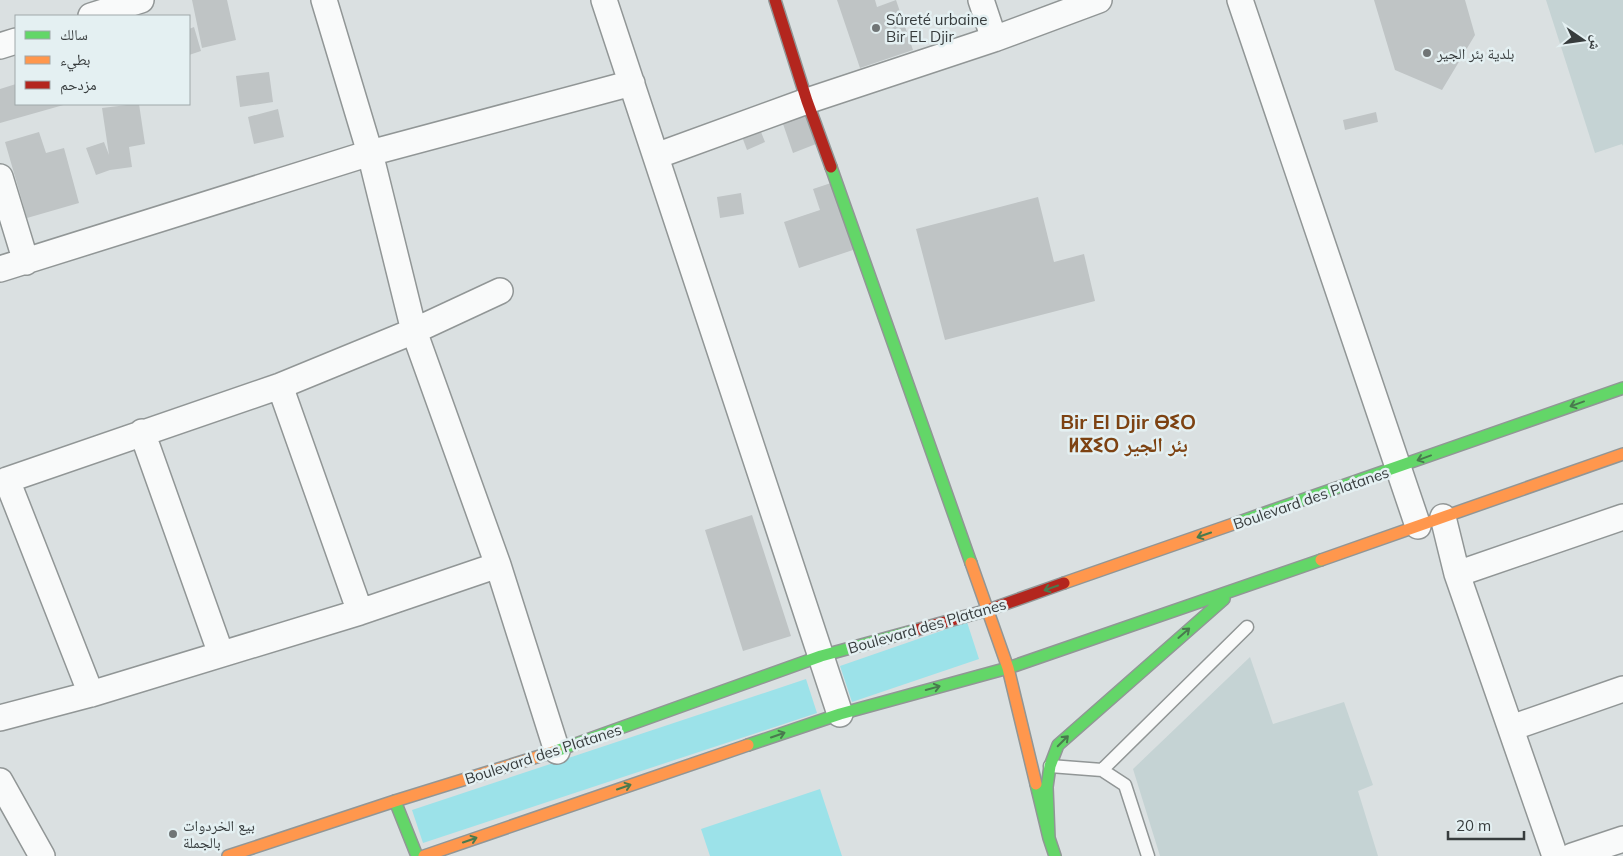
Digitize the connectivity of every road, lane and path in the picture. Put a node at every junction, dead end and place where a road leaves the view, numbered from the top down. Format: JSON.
{"nodes":[{"id":1,"x":141,"y":0,"type":"edge"},
{"id":2,"x":324,"y":0,"type":"edge"},
{"id":3,"x":604,"y":0,"type":"edge"},
{"id":4,"x":776,"y":0,"type":"edge"},
{"id":5,"x":981,"y":0,"type":"edge"},
{"id":6,"x":1099,"y":0,"type":"edge"},
{"id":7,"x":1240,"y":0,"type":"edge"},
{"id":8,"x":95,"y":15,"type":"edge"},
{"id":9,"x":994,"y":39,"type":"junction"},
{"id":10,"x":15,"y":41,"type":"edge"},
{"id":11,"x":0,"y":46,"type":"edge"},
{"id":12,"x":632,"y":83,"type":"junction"},
{"id":13,"x":807,"y":101,"type":"junction"},
{"id":14,"x":370,"y":153,"type":"junction"},
{"id":15,"x":656,"y":156,"type":"junction"},
{"id":16,"x":0,"y":177,"type":"edge"},
{"id":17,"x":26,"y":262,"type":"junction"},
{"id":18,"x":0,"y":269,"type":"edge"},
{"id":19,"x":500,"y":291,"type":"dead end"},
{"id":20,"x":414,"y":331,"type":"junction"},
{"id":21,"x":280,"y":386,"type":"junction"},
{"id":22,"x":1623,"y":388,"type":"edge"},
{"id":23,"x":142,"y":432,"type":"junction"},
{"id":24,"x":1623,"y":454,"type":"edge"},
{"id":25,"x":1399,"y":467,"type":"junction"},
{"id":26,"x":1443,"y":517,"type":"junction"},
{"id":27,"x":1623,"y":517,"type":"edge"},
{"id":28,"x":1418,"y":526,"type":"junction"},
{"id":29,"x":498,"y":565,"type":"junction"},
{"id":30,"x":1457,"y":574,"type":"junction"},
{"id":31,"x":1232,"y":591,"type":"junction"},
{"id":32,"x":988,"y":610,"type":"junction"},
{"id":33,"x":360,"y":612,"type":"junction"},
{"id":34,"x":1247,"y":627,"type":"dead end"},
{"id":35,"x":221,"y":654,"type":"junction"},
{"id":36,"x":821,"y":656,"type":"junction"},
{"id":37,"x":1008,"y":668,"type":"junction"},
{"id":38,"x":1623,"y":689,"type":"edge"},
{"id":39,"x":91,"y":694,"type":"junction"},
{"id":40,"x":840,"y":714,"type":"junction"},
{"id":41,"x":0,"y":718,"type":"edge"},
{"id":42,"x":1511,"y":728,"type":"junction"},
{"id":43,"x":557,"y":751,"type":"junction"},
{"id":44,"x":1050,"y":766,"type":"junction"},
{"id":45,"x":1102,"y":770,"type":"junction"},
{"id":46,"x":0,"y":781,"type":"edge"},
{"id":47,"x":395,"y":801,"type":"junction"},
{"id":48,"x":1049,"y":838,"type":"junction"},
{"id":49,"x":1623,"y":839,"type":"edge"},
{"id":50,"x":42,"y":856,"type":"edge"},
{"id":51,"x":228,"y":856,"type":"edge"},
{"id":52,"x":417,"y":856,"type":"edge"},
{"id":53,"x":424,"y":856,"type":"edge"},
{"id":54,"x":1055,"y":856,"type":"edge"},
{"id":55,"x":1148,"y":856,"type":"edge"},
{"id":56,"x":1555,"y":856,"type":"edge"},
{"id":57,"x":1572,"y":856,"type":"edge"}],
"edges":[{"from":1,"to":8,"type":"street"},
{"from":2,"to":14,"type":"street"},
{"from":3,"to":12,"type":"street"},
{"from":4,"to":13,"type":"main road"},
{"from":5,"to":9,"type":"street"},
{"from":6,"to":9,"type":"street"},
{"from":7,"to":25,"type":"street"},
{"from":9,"to":13,"type":"street"},
{"from":10,"to":11,"type":"street"},
{"from":12,"to":14,"type":"street"},
{"from":12,"to":15,"type":"street"},
{"from":13,"to":15,"type":"street"},
{"from":13,"to":32,"type":"main road"},
{"from":14,"to":17,"type":"street"},
{"from":14,"to":20,"type":"street"},
{"from":15,"to":36,"type":"street"},
{"from":16,"to":17,"type":"street"},
{"from":17,"to":18,"type":"street"},
{"from":19,"to":20,"type":"street"},
{"from":20,"to":21,"type":"street"},
{"from":20,"to":29,"type":"street"},
{"from":21,"to":23,"type":"street"},
{"from":21,"to":33,"type":"street"},
{"from":22,"to":25,"type":"main road","name":"Boulevard des Platanes","one_way":true},
{"from":23,"to":35,"type":"street"},
{"from":23,"to":39,"type":"street"},
{"from":24,"to":26,"type":"main road"},
{"from":25,"to":28,"type":"street"},
{"from":25,"to":32,"type":"main road","name":"Boulevard des Platanes","one_way":true},
{"from":26,"to":28,"type":"main road"},
{"from":26,"to":30,"type":"street"},
{"from":27,"to":30,"type":"street"},
{"from":28,"to":31,"type":"main road"},
{"from":29,"to":33,"type":"street"},
{"from":29,"to":43,"type":"street"},
{"from":30,"to":42,"type":"street"},
{"from":31,"to":37,"type":"main road"},
{"from":44,"to":31,"type":"main road","one_way":true},
{"from":32,"to":36,"type":"main road","name":"Boulevard des Platanes"},
{"from":32,"to":37,"type":"main road"},
{"from":33,"to":35,"type":"street"},
{"from":34,"to":45,"type":"lane"},
{"from":35,"to":39,"type":"street"},
{"from":36,"to":40,"type":"street"},
{"from":36,"to":43,"type":"main road","name":"Boulevard des Platanes"},
{"from":40,"to":37,"type":"main road","one_way":true},
{"from":37,"to":48,"type":"main road"},
{"from":38,"to":42,"type":"street"},
{"from":39,"to":41,"type":"street"},
{"from":53,"to":40,"type":"main road","one_way":true},
{"from":42,"to":56,"type":"street"},
{"from":43,"to":47,"type":"main road","name":"Boulevard des Platanes"},
{"from":44,"to":45,"type":"lane"},
{"from":44,"to":48,"type":"main road"},
{"from":45,"to":55,"type":"lane"},
{"from":46,"to":50,"type":"street"},
{"from":47,"to":51,"type":"main road","name":"Boulevard des Platanes"},
{"from":47,"to":52,"type":"main road"},
{"from":48,"to":54,"type":"main road"},
{"from":49,"to":57,"type":"street"}]}
